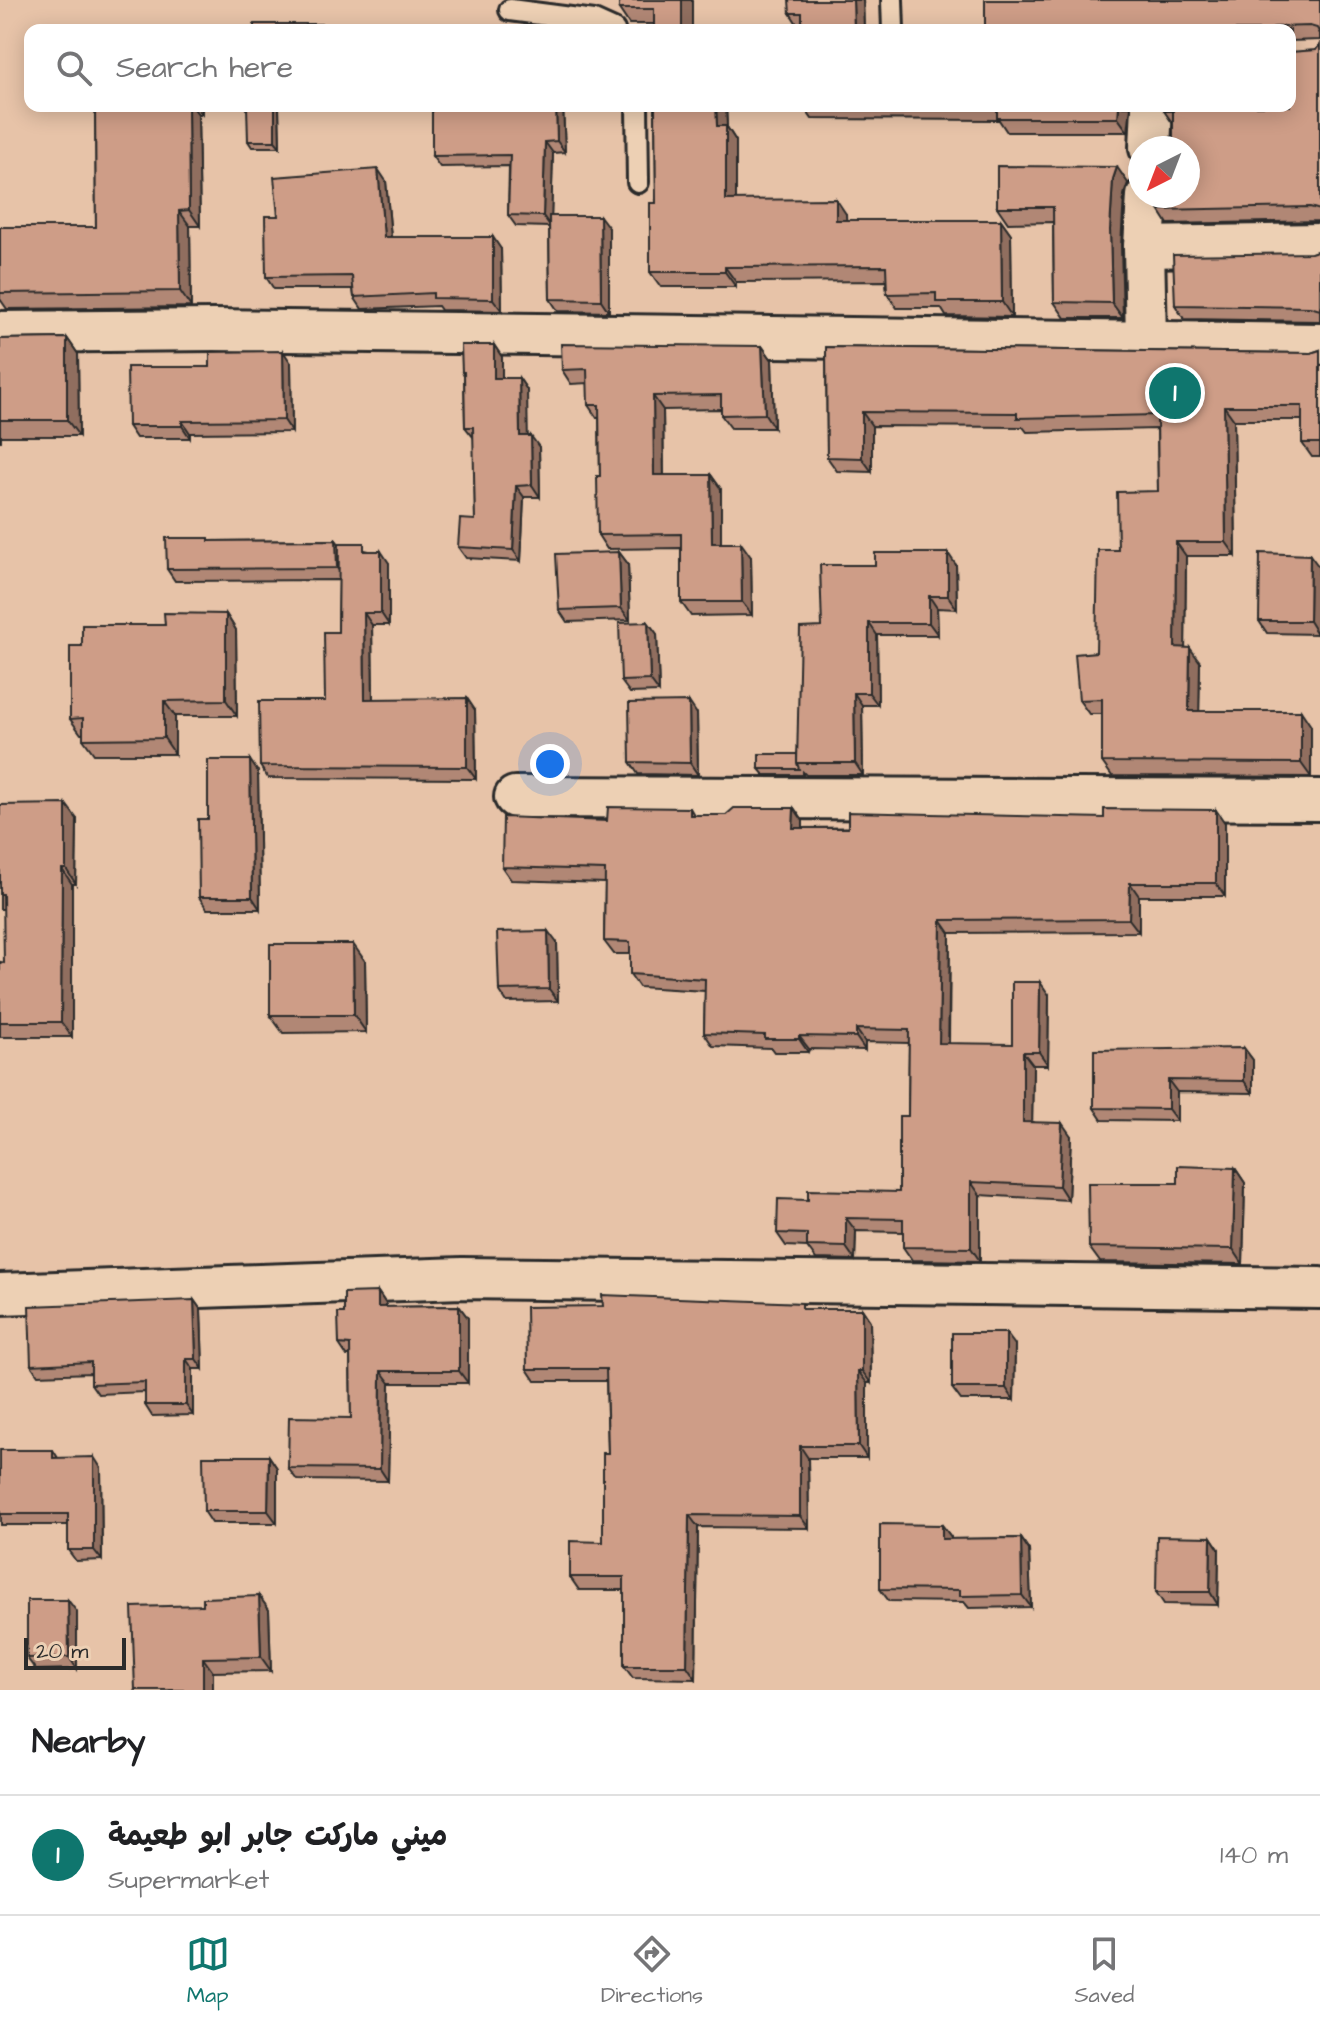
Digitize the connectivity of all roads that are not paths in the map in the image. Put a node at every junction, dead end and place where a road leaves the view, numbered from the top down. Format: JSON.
{"nodes":[{"id":1,"x":892,"y":0,"type":"edge"},
{"id":2,"x":510,"y":10,"type":"dead end"},
{"id":3,"x":601,"y":24,"type":"edge"},
{"id":4,"x":893,"y":24,"type":"edge"},
{"id":5,"x":637,"y":112,"type":"edge"},
{"id":6,"x":1152,"y":112,"type":"edge"},
{"id":7,"x":1151,"y":136,"type":"edge"},
{"id":8,"x":638,"y":182,"type":"dead end"},
{"id":9,"x":1146,"y":208,"type":"edge"},
{"id":10,"x":1320,"y":244,"type":"edge"},
{"id":11,"x":1144,"y":247,"type":"junction"},
{"id":12,"x":0,"y":332,"type":"edge"},
{"id":13,"x":1146,"y":341,"type":"junction"},
{"id":14,"x":1320,"y":344,"type":"edge"},
{"id":15,"x":515,"y":797,"type":"dead end"},
{"id":16,"x":1320,"y":800,"type":"edge"},
{"id":17,"x":1320,"y":1288,"type":"edge"},
{"id":18,"x":0,"y":1294,"type":"edge"}],
"edges":[{"from":1,"to":4,"type":"lane"},
{"from":2,"to":3,"type":"lane"},
{"from":5,"to":8,"type":"lane"},
{"from":6,"to":7,"type":"street"},
{"from":9,"to":11,"type":"street"},
{"from":10,"to":11,"type":"street"},
{"from":11,"to":13,"type":"street"},
{"from":12,"to":13,"type":"street"},
{"from":13,"to":14,"type":"street"},
{"from":15,"to":16,"type":"street"},
{"from":17,"to":18,"type":"street"}]}
